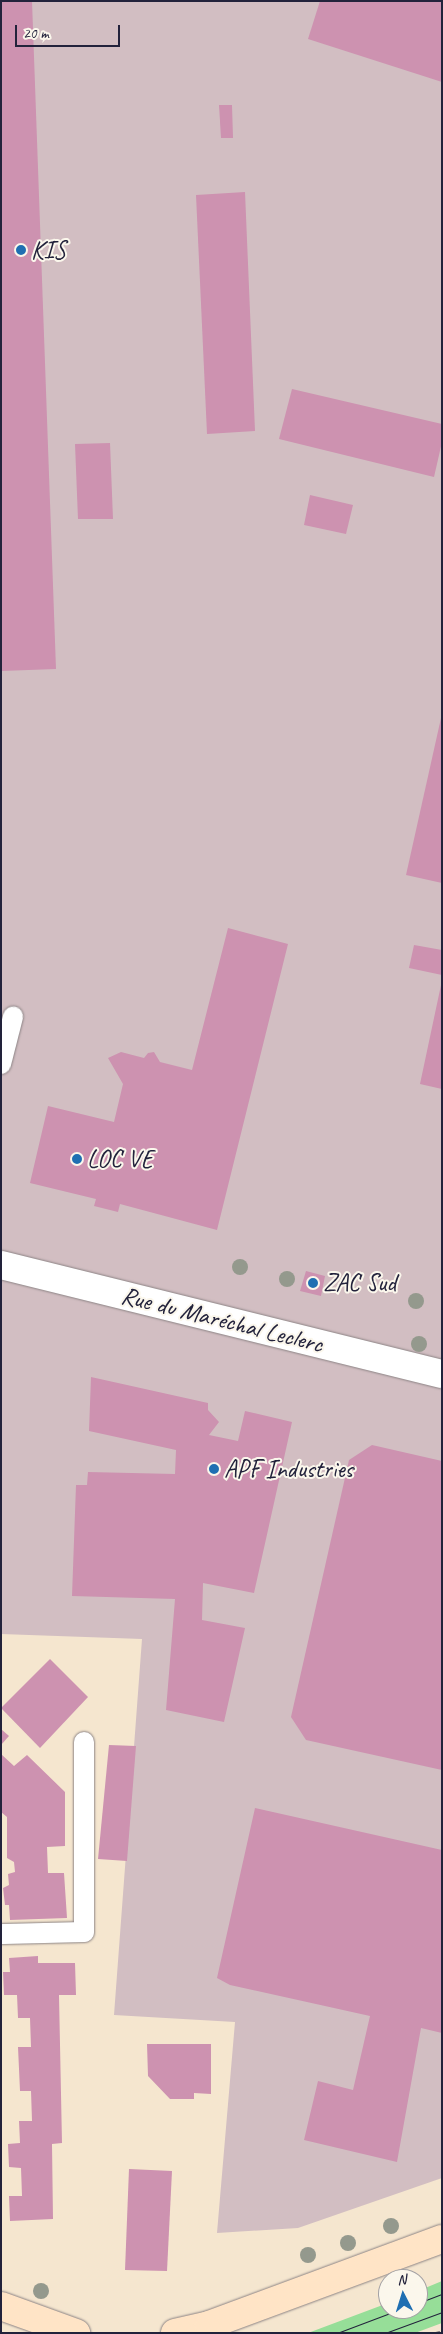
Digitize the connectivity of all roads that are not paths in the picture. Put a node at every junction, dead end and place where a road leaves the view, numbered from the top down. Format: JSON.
{"nodes":[{"id":1,"x":13,"y":1017,"type":"dead end"},
{"id":2,"x":1,"y":1064,"type":"edge"},
{"id":3,"x":1,"y":1265,"type":"edge"},
{"id":4,"x":442,"y":1374,"type":"edge"},
{"id":5,"x":84,"y":1742,"type":"dead end"},
{"id":6,"x":1,"y":1934,"type":"edge"},
{"id":7,"x":442,"y":2240,"type":"edge"},
{"id":8,"x":1,"y":2306,"type":"edge"},
{"id":9,"x":60,"y":2331,"type":"edge"},
{"id":10,"x":175,"y":2333,"type":"edge"}],
"edges":[{"from":1,"to":2,"type":"lane"},
{"from":3,"to":4,"type":"street","name":"Rue du Maréchal Leclerc"},
{"from":5,"to":6,"type":"lane"},
{"from":7,"to":10,"type":"main road"},
{"from":8,"to":9,"type":"main road"}]}
